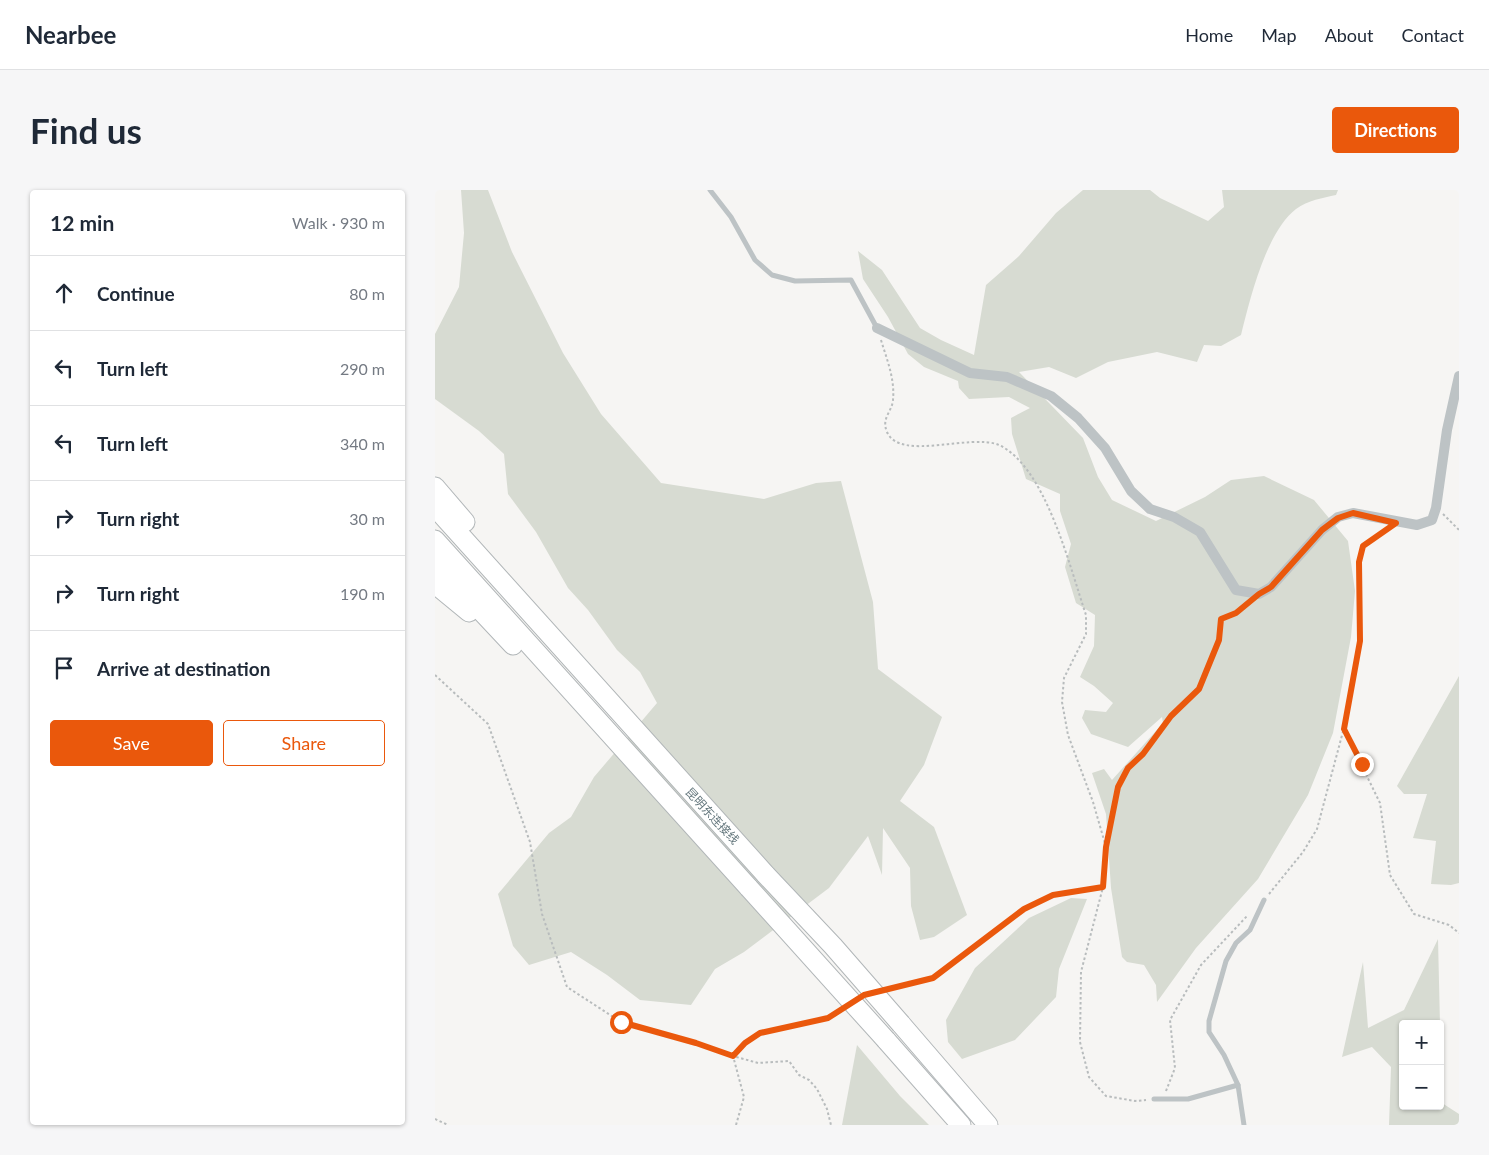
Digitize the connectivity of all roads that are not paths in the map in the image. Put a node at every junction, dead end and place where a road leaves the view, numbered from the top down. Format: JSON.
{"nodes":[{"id":1,"x":710,"y":190,"type":"edge"},
{"id":2,"x":877,"y":328,"type":"joint"},
{"id":3,"x":1459,"y":376,"type":"edge"},
{"id":4,"x":435,"y":487,"type":"edge"},
{"id":5,"x":435,"y":507,"type":"edge"},
{"id":6,"x":435,"y":540,"type":"edge"},
{"id":7,"x":435,"y":562,"type":"edge"},
{"id":8,"x":435,"y":584,"type":"edge"},
{"id":9,"x":519,"y":652,"type":"junction"},
{"id":10,"x":647,"y":744,"type":"junction"},
{"id":11,"x":686,"y":818,"type":"junction"},
{"id":12,"x":1264,"y":900,"type":"road end"},
{"id":13,"x":1238,"y":1085,"type":"junction"},
{"id":14,"x":1154,"y":1099,"type":"road end"},
{"id":15,"x":961,"y":1125,"type":"edge"},
{"id":16,"x":988,"y":1125,"type":"edge"},
{"id":17,"x":1244,"y":1125,"type":"edge"}],
"edges":[{"from":1,"to":2,"type":"lane"},
{"from":2,"to":3,"type":"street"},
{"from":4,"to":10,"type":"highway"},
{"from":5,"to":10,"type":"highway","name":"昆明东连接线"},
{"from":6,"to":11,"type":"highway","name":"昆明东连接线"},
{"from":7,"to":9,"type":"highway"},
{"from":8,"to":9,"type":"highway"},
{"from":9,"to":11,"type":"highway"},
{"from":10,"to":16,"type":"highway","name":"昆明东连接线","bridge":true},
{"from":11,"to":15,"type":"highway","name":"昆明东连接线","bridge":true},
{"from":12,"to":13,"type":"lane"},
{"from":13,"to":14,"type":"lane"},
{"from":13,"to":17,"type":"lane"}]}
